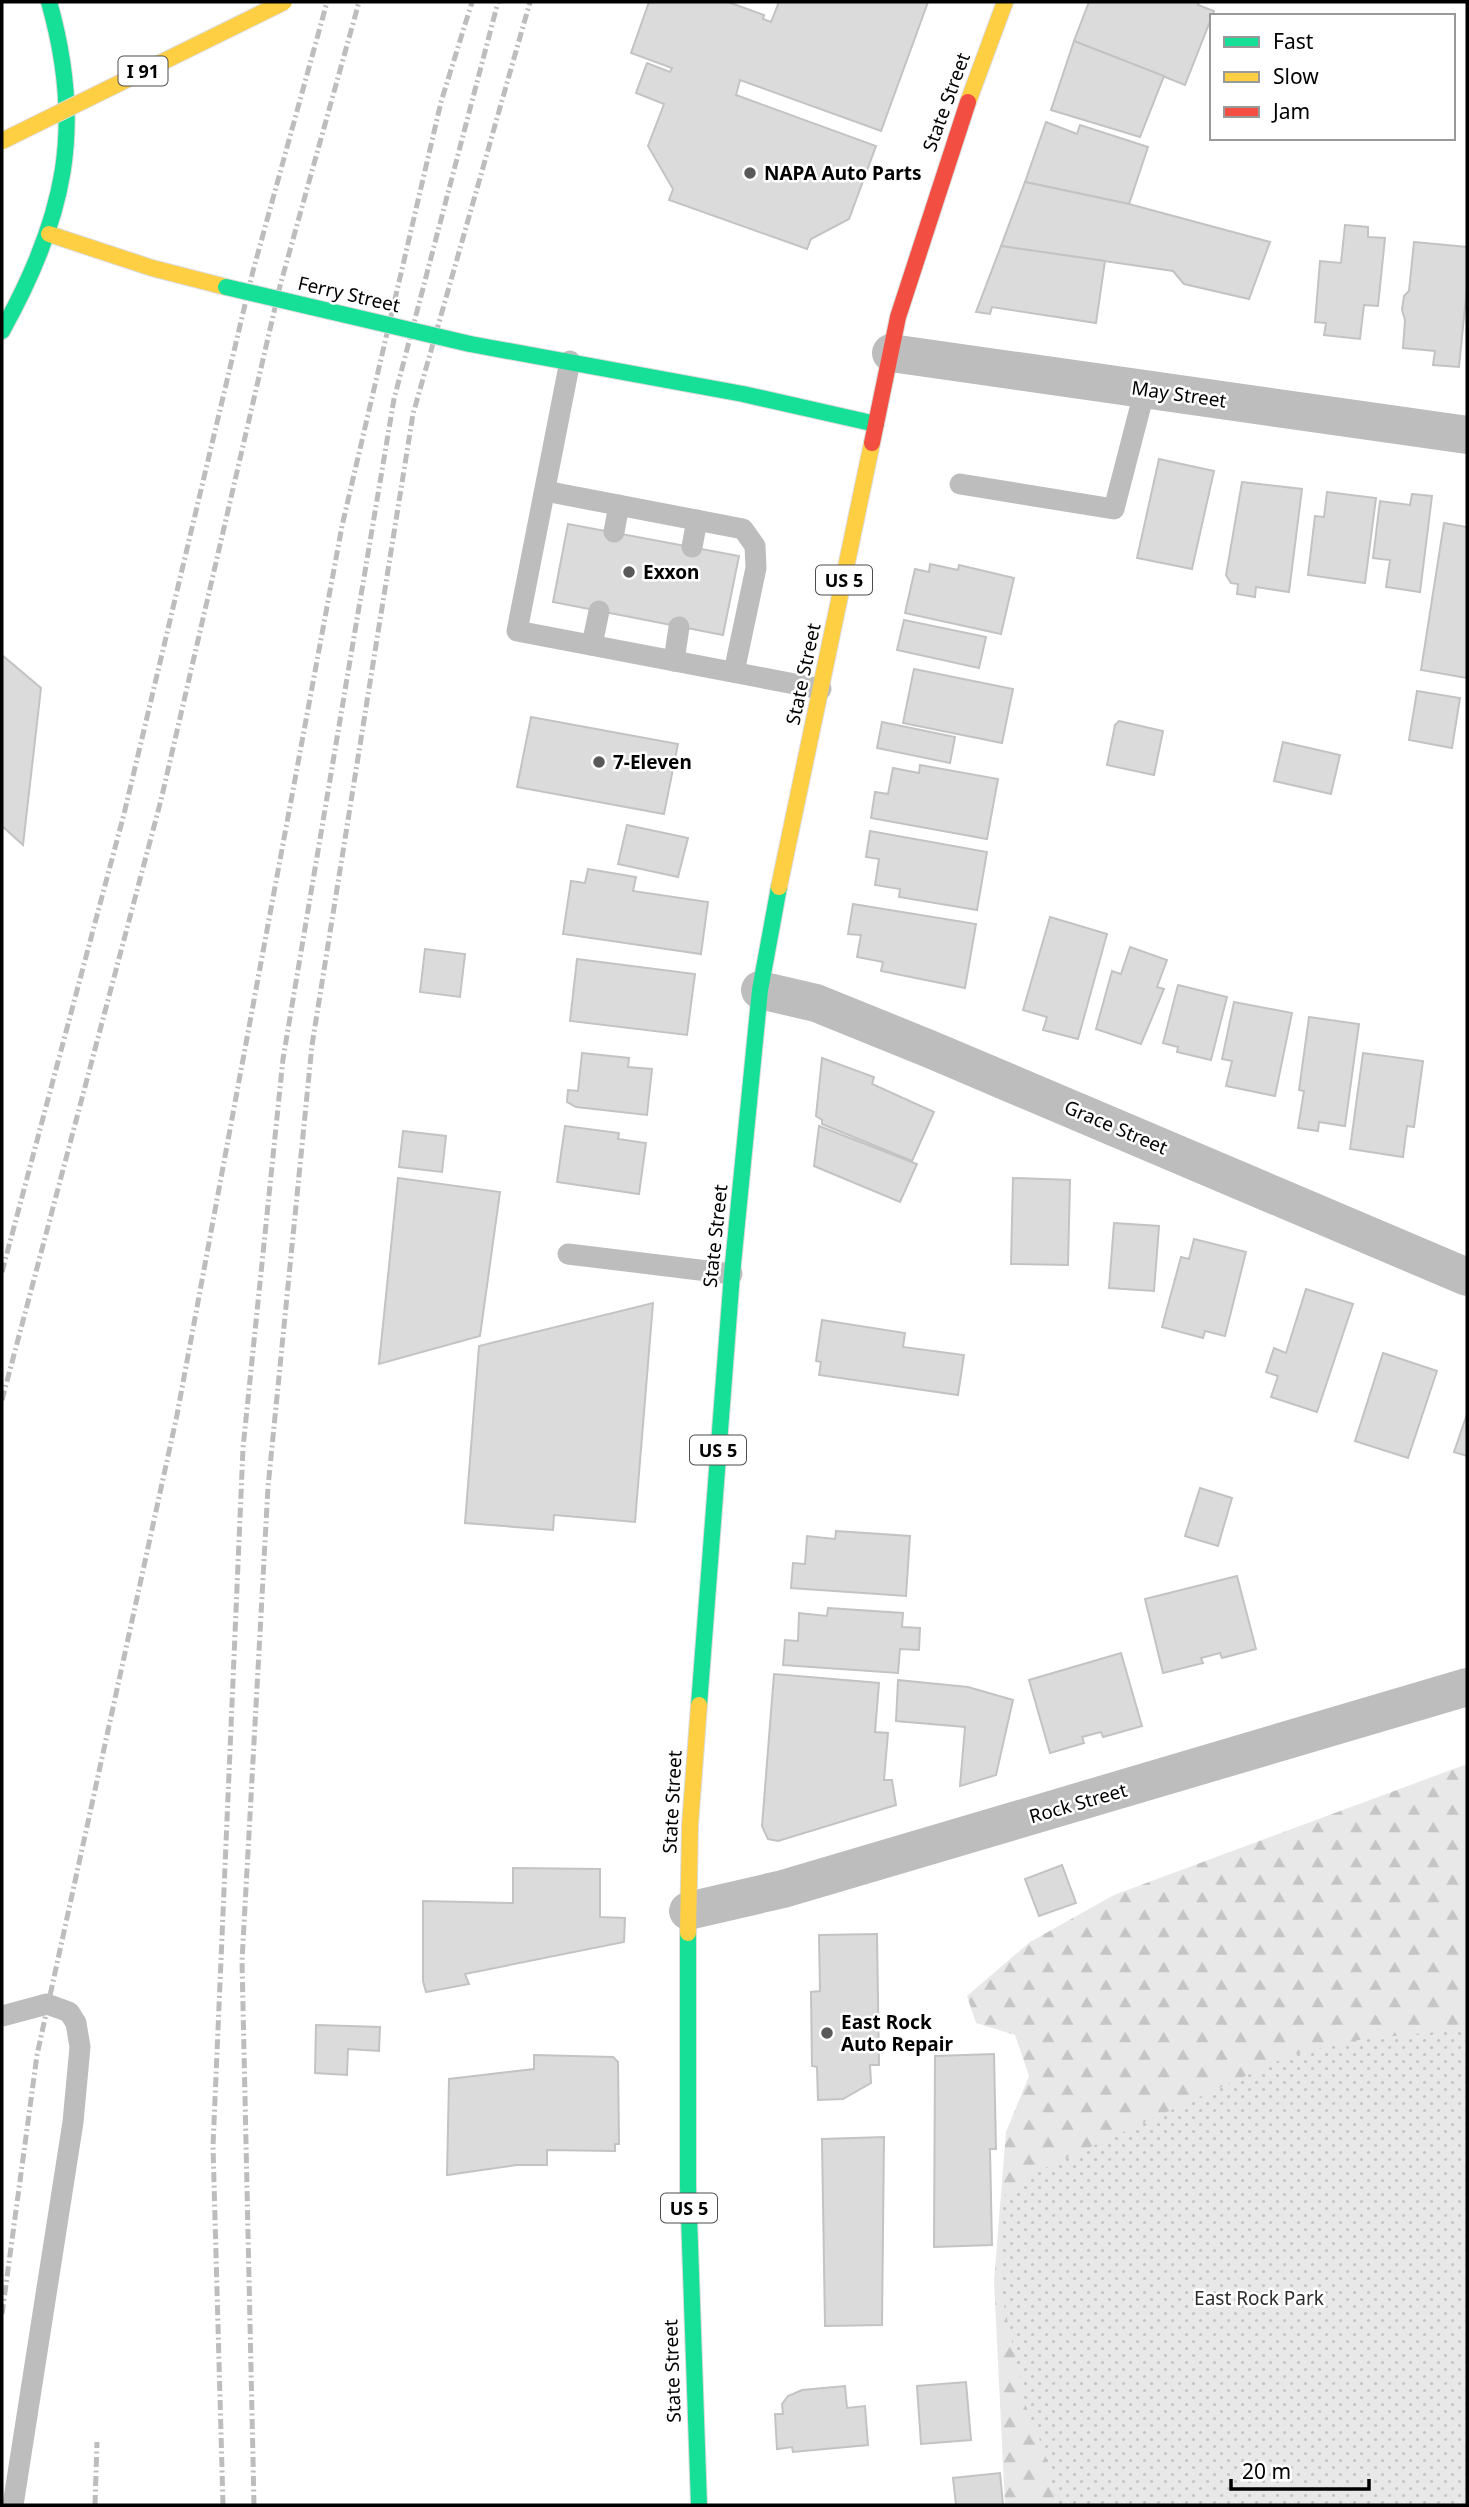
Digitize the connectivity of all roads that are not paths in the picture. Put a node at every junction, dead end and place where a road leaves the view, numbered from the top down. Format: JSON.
{"nodes":[{"id":1,"x":49,"y":2,"type":"edge"},
{"id":2,"x":284,"y":2,"type":"edge"},
{"id":3,"x":1005,"y":2,"type":"edge"},
{"id":4,"x":2,"y":141,"type":"edge"},
{"id":5,"x":49,"y":234,"type":"junction"},
{"id":6,"x":2,"y":331,"type":"edge"},
{"id":7,"x":891,"y":353,"type":"junction"},
{"id":8,"x":570,"y":361,"type":"junction"},
{"id":9,"x":1145,"y":389,"type":"junction"},
{"id":10,"x":876,"y":424,"type":"junction"},
{"id":11,"x":1467,"y":435,"type":"edge"},
{"id":12,"x":960,"y":484,"type":"dead end"},
{"id":13,"x":545,"y":491,"type":"junction"},
{"id":14,"x":619,"y":505,"type":"junction"},
{"id":15,"x":697,"y":520,"type":"junction"},
{"id":16,"x":614,"y":532,"type":"dead end"},
{"id":17,"x":692,"y":547,"type":"dead end"},
{"id":18,"x":599,"y":611,"type":"dead end"},
{"id":19,"x":679,"y":627,"type":"dead end"},
{"id":20,"x":592,"y":645,"type":"junction"},
{"id":21,"x":674,"y":661,"type":"junction"},
{"id":22,"x":734,"y":672,"type":"junction"},
{"id":23,"x":821,"y":689,"type":"junction"},
{"id":24,"x":760,"y":990,"type":"junction"},
{"id":25,"x":568,"y":1254,"type":"dead end"},
{"id":26,"x":733,"y":1274,"type":"junction"},
{"id":27,"x":1467,"y":1277,"type":"edge"},
{"id":28,"x":1467,"y":1686,"type":"edge"},
{"id":29,"x":688,"y":1911,"type":"junction"},
{"id":30,"x":2,"y":2017,"type":"edge"},
{"id":31,"x":13,"y":2505,"type":"edge"},
{"id":32,"x":699,"y":2505,"type":"edge"}],
"edges":[{"from":1,"to":5,"type":"main road"},
{"from":2,"to":4,"type":"main road","number":"I 91","bridge":true},
{"from":3,"to":7,"type":"main road","name":"State Street","number":"US 5"},
{"from":5,"to":6,"type":"main road"},
{"from":5,"to":8,"type":"main road","name":"Ferry Street","bridge":true},
{"from":7,"to":9,"type":"street","name":"May Street"},
{"from":7,"to":10,"type":"main road","name":"State Street","number":"US 5"},
{"from":8,"to":10,"type":"main road","name":"Ferry Street"},
{"from":8,"to":13,"type":"lane"},
{"from":9,"to":11,"type":"street","name":"May Street"},
{"from":9,"to":12,"type":"lane"},
{"from":10,"to":23,"type":"main road","name":"State Street","number":"US 5"},
{"from":13,"to":14,"type":"lane"},
{"from":13,"to":20,"type":"lane"},
{"from":14,"to":15,"type":"lane"},
{"from":14,"to":16,"type":"lane"},
{"from":15,"to":17,"type":"lane"},
{"from":15,"to":22,"type":"lane"},
{"from":18,"to":20,"type":"lane"},
{"from":19,"to":21,"type":"lane"},
{"from":20,"to":21,"type":"lane"},
{"from":21,"to":22,"type":"lane"},
{"from":22,"to":23,"type":"lane"},
{"from":23,"to":24,"type":"main road","name":"State Street","number":"US 5"},
{"from":24,"to":26,"type":"main road","name":"State Street","number":"US 5"},
{"from":24,"to":27,"type":"street","name":"Grace Street"},
{"from":25,"to":26,"type":"lane"},
{"from":26,"to":29,"type":"main road","name":"State Street","number":"US 5"},
{"from":28,"to":29,"type":"street","name":"Rock Street"},
{"from":29,"to":32,"type":"main road","name":"State Street","number":"US 5"},
{"from":30,"to":31,"type":"lane"}]}
